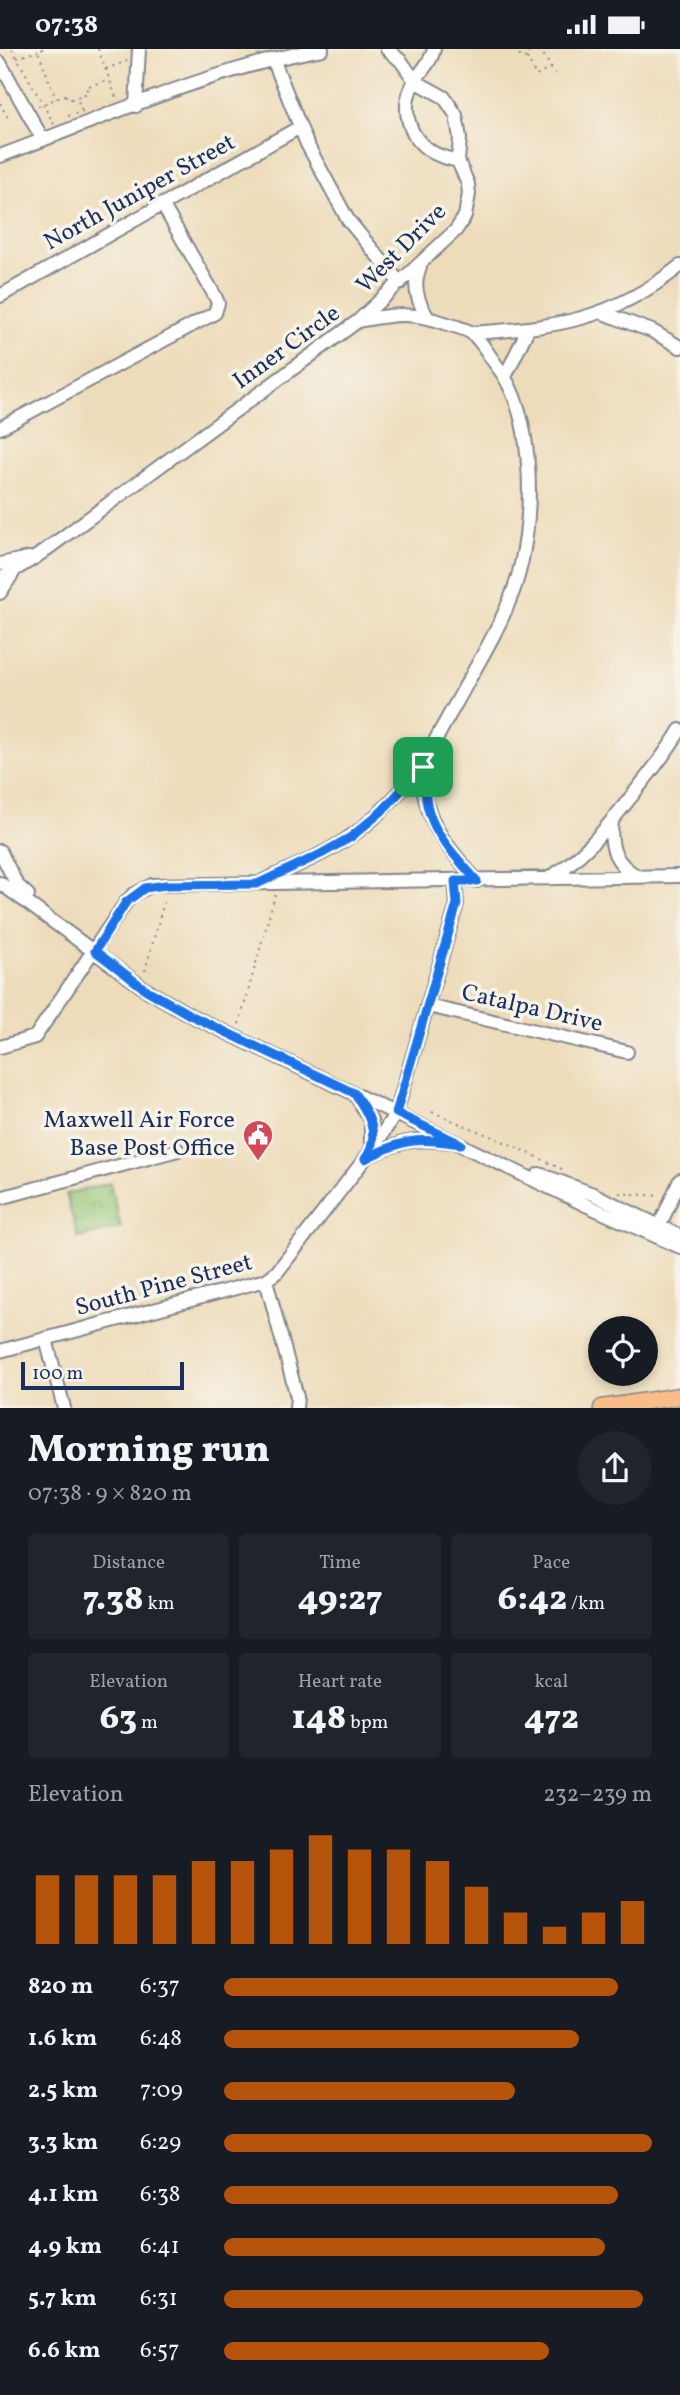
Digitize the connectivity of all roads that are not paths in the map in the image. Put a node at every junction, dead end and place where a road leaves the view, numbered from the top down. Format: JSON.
{"nodes":[{"id":1,"x":139,"y":49,"type":"edge"},
{"id":2,"x":322,"y":49,"type":"edge"},
{"id":3,"x":387,"y":49,"type":"edge"},
{"id":4,"x":435,"y":49,"type":"edge"},
{"id":5,"x":274,"y":59,"type":"junction"},
{"id":6,"x":0,"y":63,"type":"edge"},
{"id":7,"x":415,"y":81,"type":"junction"},
{"id":8,"x":136,"y":106,"type":"junction"},
{"id":9,"x":300,"y":127,"type":"junction"},
{"id":10,"x":43,"y":140,"type":"junction"},
{"id":11,"x":0,"y":156,"type":"edge"},
{"id":12,"x":458,"y":161,"type":"junction"},
{"id":13,"x":162,"y":204,"type":"junction"},
{"id":14,"x":424,"y":261,"type":"junction"},
{"id":15,"x":680,"y":266,"type":"edge"},
{"id":16,"x":400,"y":283,"type":"junction"},
{"id":17,"x":0,"y":296,"type":"edge"},
{"id":18,"x":603,"y":313,"type":"junction"},
{"id":19,"x":427,"y":316,"type":"junction"},
{"id":20,"x":358,"y":321,"type":"junction"},
{"id":21,"x":528,"y":329,"type":"junction"},
{"id":22,"x":471,"y":333,"type":"junction"},
{"id":23,"x":680,"y":347,"type":"edge"},
{"id":24,"x":505,"y":377,"type":"junction"},
{"id":25,"x":0,"y":428,"type":"edge"},
{"id":26,"x":36,"y":557,"type":"junction"},
{"id":27,"x":0,"y":564,"type":"edge"},
{"id":28,"x":14,"y":572,"type":"junction"},
{"id":29,"x":0,"y":579,"type":"edge"},
{"id":30,"x":0,"y":593,"type":"edge"},
{"id":31,"x":680,"y":730,"type":"edge"},
{"id":32,"x":423,"y":767,"type":"junction"},
{"id":33,"x":612,"y":820,"type":"junction"},
{"id":34,"x":0,"y":851,"type":"edge"},
{"id":35,"x":680,"y":876,"type":"edge"},
{"id":36,"x":639,"y":877,"type":"junction"},
{"id":37,"x":547,"y":880,"type":"junction"},
{"id":38,"x":455,"y":881,"type":"junction"},
{"id":39,"x":477,"y":881,"type":"junction"},
{"id":40,"x":0,"y":883,"type":"edge"},
{"id":41,"x":257,"y":884,"type":"junction"},
{"id":42,"x":43,"y":915,"type":"junction"},
{"id":43,"x":95,"y":951,"type":"junction"},
{"id":44,"x":428,"y":1006,"type":"junction"},
{"id":45,"x":0,"y":1047,"type":"edge"},
{"id":46,"x":627,"y":1052,"type":"dead end"},
{"id":47,"x":354,"y":1093,"type":"junction"},
{"id":48,"x":396,"y":1113,"type":"junction"},
{"id":49,"x":461,"y":1144,"type":"junction"},
{"id":50,"x":178,"y":1150,"type":"dead end"},
{"id":51,"x":368,"y":1155,"type":"junction"},
{"id":52,"x":680,"y":1180,"type":"edge"},
{"id":53,"x":0,"y":1198,"type":"edge"},
{"id":54,"x":659,"y":1227,"type":"junction"},
{"id":55,"x":680,"y":1236,"type":"edge"},
{"id":56,"x":680,"y":1247,"type":"edge"},
{"id":57,"x":266,"y":1280,"type":"junction"},
{"id":58,"x":46,"y":1339,"type":"junction"},
{"id":59,"x":0,"y":1351,"type":"edge"},
{"id":60,"x":680,"y":1396,"type":"edge"},
{"id":61,"x":64,"y":1408,"type":"edge"},
{"id":62,"x":296,"y":1408,"type":"edge"},
{"id":63,"x":602,"y":1408,"type":"edge"}],
"edges":[{"from":1,"to":8,"type":"street"},
{"from":2,"to":5,"type":"street"},
{"from":3,"to":7,"type":"street","name":"West Drive"},
{"from":4,"to":7,"type":"street"},
{"from":5,"to":8,"type":"street"},
{"from":5,"to":9,"type":"street"},
{"from":6,"to":10,"type":"street"},
{"from":7,"to":12,"type":"street","name":"West Drive"},
{"from":7,"to":12,"type":"street"},
{"from":8,"to":10,"type":"street"},
{"from":9,"to":13,"type":"street","name":"North Juniper Street"},
{"from":9,"to":16,"type":"street"},
{"from":10,"to":11,"type":"street"},
{"from":12,"to":14,"type":"street","name":"West Drive"},
{"from":13,"to":17,"type":"street","name":"North Juniper Street"},
{"from":13,"to":25,"type":"street"},
{"from":14,"to":16,"type":"street","name":"West Drive"},
{"from":14,"to":19,"type":"street"},
{"from":15,"to":18,"type":"street"},
{"from":16,"to":20,"type":"street","name":"West Drive"},
{"from":18,"to":21,"type":"street"},
{"from":18,"to":23,"type":"street"},
{"from":19,"to":20,"type":"street","name":"Inner Circle"},
{"from":19,"to":22,"type":"street","name":"Inner Circle"},
{"from":20,"to":26,"type":"street","name":"Inner Circle"},
{"from":21,"to":22,"type":"street"},
{"from":21,"to":24,"type":"street"},
{"from":22,"to":24,"type":"street"},
{"from":24,"to":32,"type":"street"},
{"from":26,"to":27,"type":"street"},
{"from":26,"to":28,"type":"street","name":"Inner Circle"},
{"from":28,"to":29,"type":"street","name":"Inner Circle"},
{"from":28,"to":30,"type":"street"},
{"from":31,"to":33,"type":"street"},
{"from":32,"to":39,"type":"street"},
{"from":32,"to":41,"type":"street"},
{"from":33,"to":36,"type":"street"},
{"from":33,"to":37,"type":"street"},
{"from":34,"to":42,"type":"street"},
{"from":35,"to":36,"type":"street"},
{"from":36,"to":37,"type":"street"},
{"from":37,"to":39,"type":"street"},
{"from":38,"to":39,"type":"street"},
{"from":38,"to":41,"type":"street"},
{"from":38,"to":44,"type":"street","name":"South Pine Street"},
{"from":40,"to":42,"type":"street"},
{"from":41,"to":43,"type":"street"},
{"from":42,"to":43,"type":"street"},
{"from":43,"to":45,"type":"street"},
{"from":43,"to":47,"type":"street"},
{"from":44,"to":46,"type":"street","name":"Catalpa Drive"},
{"from":44,"to":48,"type":"street","name":"South Pine Street"},
{"from":47,"to":48,"type":"street"},
{"from":47,"to":51,"type":"street"},
{"from":48,"to":49,"type":"street"},
{"from":48,"to":51,"type":"street","name":"South Pine Street"},
{"from":49,"to":51,"type":"street"},
{"from":49,"to":54,"type":"street"},
{"from":49,"to":56,"type":"street"},
{"from":50,"to":53,"type":"street"},
{"from":51,"to":57,"type":"street","name":"South Pine Street"},
{"from":52,"to":54,"type":"street"},
{"from":54,"to":55,"type":"street"},
{"from":57,"to":58,"type":"street","name":"South Pine Street"},
{"from":57,"to":62,"type":"street"},
{"from":58,"to":59,"type":"street","name":"South Pine Street"},
{"from":58,"to":61,"type":"street"},
{"from":60,"to":63,"type":"main road"}]}
